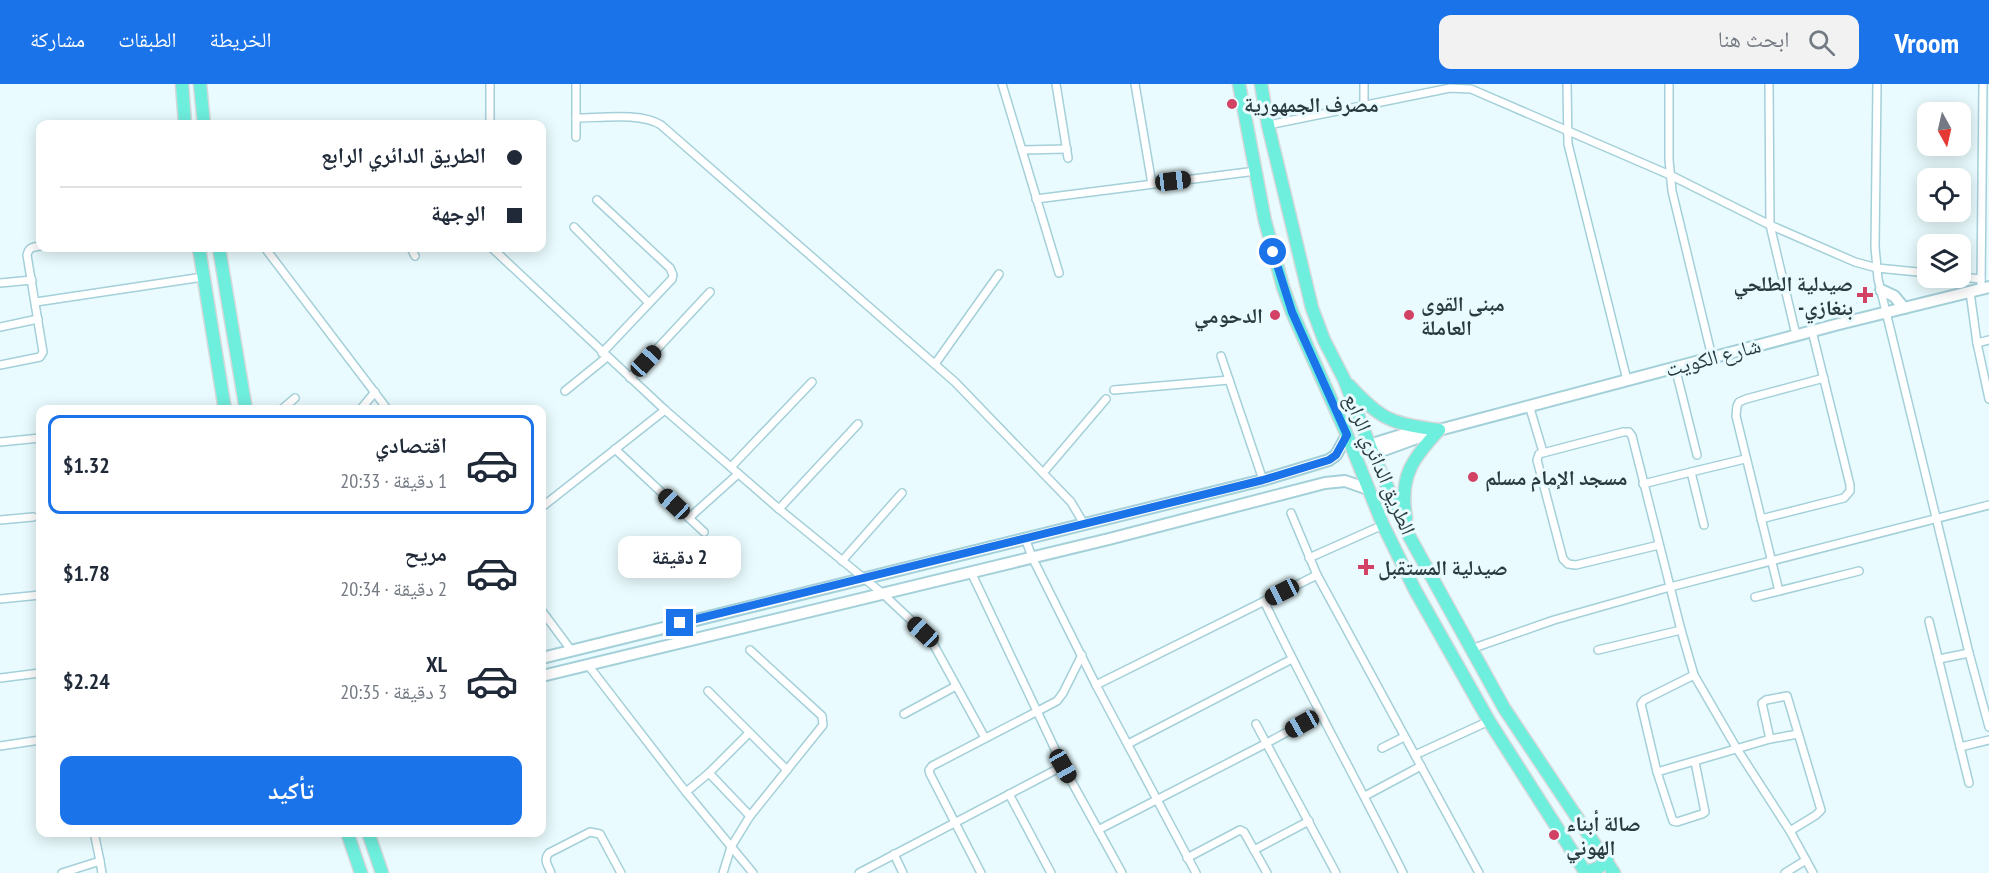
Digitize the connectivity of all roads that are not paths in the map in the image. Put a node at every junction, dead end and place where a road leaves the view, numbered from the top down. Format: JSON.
{"nodes":[{"id":1,"x":182,"y":84,"type":"edge"},
{"id":2,"x":200,"y":84,"type":"edge"},
{"id":3,"x":490,"y":84,"type":"edge"},
{"id":4,"x":576,"y":84,"type":"edge"},
{"id":5,"x":1002,"y":84,"type":"edge"},
{"id":6,"x":1056,"y":84,"type":"edge"},
{"id":7,"x":1135,"y":84,"type":"edge"},
{"id":8,"x":1239,"y":84,"type":"edge"},
{"id":9,"x":1261,"y":84,"type":"edge"},
{"id":10,"x":1364,"y":84,"type":"edge"},
{"id":11,"x":1567,"y":84,"type":"edge"},
{"id":12,"x":1669,"y":84,"type":"edge"},
{"id":13,"x":1769,"y":84,"type":"edge"},
{"id":14,"x":1877,"y":84,"type":"edge"},
{"id":15,"x":1983,"y":84,"type":"edge"},
{"id":16,"x":1464,"y":86,"type":"edge"},
{"id":17,"x":1364,"y":106,"type":"junction"},
{"id":18,"x":576,"y":118,"type":"junction"},
{"id":19,"x":185,"y":120,"type":"edge"},
{"id":20,"x":204,"y":120,"type":"edge"},
{"id":21,"x":490,"y":120,"type":"edge"},
{"id":22,"x":1268,"y":125,"type":"junction"},
{"id":23,"x":1567,"y":131,"type":"junction"},
{"id":24,"x":576,"y":137,"type":"dead end"},
{"id":25,"x":1067,"y":148,"type":"junction"},
{"id":26,"x":1022,"y":150,"type":"junction"},
{"id":27,"x":1068,"y":158,"type":"dead end"},
{"id":28,"x":1256,"y":171,"type":"junction"},
{"id":29,"x":1670,"y":175,"type":"junction"},
{"id":30,"x":1152,"y":184,"type":"junction"},
{"id":31,"x":1036,"y":199,"type":"junction"},
{"id":32,"x":597,"y":200,"type":"dead end"},
{"id":33,"x":1770,"y":225,"type":"junction"},
{"id":34,"x":574,"y":227,"type":"dead end"},
{"id":35,"x":36,"y":246,"type":"edge"},
{"id":36,"x":200,"y":252,"type":"edge"},
{"id":37,"x":220,"y":252,"type":"edge"},
{"id":38,"x":268,"y":252,"type":"edge"},
{"id":39,"x":413,"y":252,"type":"edge"},
{"id":40,"x":496,"y":252,"type":"edge"},
{"id":41,"x":415,"y":256,"type":"dead end"},
{"id":42,"x":1877,"y":268,"type":"junction"},
{"id":43,"x":1917,"y":272,"type":"edge"},
{"id":44,"x":1059,"y":273,"type":"dead end"},
{"id":45,"x":999,"y":274,"type":"dead end"},
{"id":46,"x":203,"y":277,"type":"junction"},
{"id":47,"x":32,"y":280,"type":"junction"},
{"id":48,"x":0,"y":283,"type":"edge"},
{"id":49,"x":1984,"y":285,"type":"edge"},
{"id":50,"x":1881,"y":290,"type":"junction"},
{"id":51,"x":710,"y":292,"type":"dead end"},
{"id":52,"x":1970,"y":292,"type":"junction"},
{"id":53,"x":36,"y":303,"type":"junction"},
{"id":54,"x":649,"y":303,"type":"junction"},
{"id":55,"x":1904,"y":308,"type":"junction"},
{"id":56,"x":1887,"y":312,"type":"junction"},
{"id":57,"x":38,"y":319,"type":"junction"},
{"id":58,"x":0,"y":327,"type":"edge"},
{"id":59,"x":1812,"y":331,"type":"junction"},
{"id":60,"x":1796,"y":335,"type":"junction"},
{"id":61,"x":1989,"y":340,"type":"edge"},
{"id":62,"x":1977,"y":343,"type":"junction"},
{"id":63,"x":604,"y":355,"type":"junction"},
{"id":64,"x":1221,"y":356,"type":"dead end"},
{"id":65,"x":1712,"y":357,"type":"junction"},
{"id":66,"x":935,"y":364,"type":"junction"},
{"id":67,"x":0,"y":365,"type":"edge"},
{"id":68,"x":1676,"y":367,"type":"junction"},
{"id":69,"x":630,"y":378,"type":"junction"},
{"id":70,"x":1824,"y":378,"type":"junction"},
{"id":71,"x":1344,"y":379,"type":"junction"},
{"id":72,"x":1229,"y":380,"type":"junction"},
{"id":73,"x":1627,"y":380,"type":"junction"},
{"id":74,"x":812,"y":382,"type":"dead end"},
{"id":75,"x":1114,"y":390,"type":"dead end"},
{"id":76,"x":565,"y":391,"type":"dead end"},
{"id":77,"x":375,"y":392,"type":"junction"},
{"id":78,"x":295,"y":398,"type":"dead end"},
{"id":79,"x":1106,"y":399,"type":"dead end"},
{"id":80,"x":1989,"y":399,"type":"edge"},
{"id":81,"x":224,"y":405,"type":"edge"},
{"id":82,"x":245,"y":405,"type":"edge"},
{"id":83,"x":287,"y":405,"type":"edge"},
{"id":84,"x":364,"y":405,"type":"edge"},
{"id":85,"x":384,"y":405,"type":"edge"},
{"id":86,"x":1529,"y":405,"type":"junction"},
{"id":87,"x":665,"y":410,"type":"junction"},
{"id":88,"x":858,"y":424,"type":"dead end"},
{"id":89,"x":1438,"y":430,"type":"junction"},
{"id":90,"x":1347,"y":435,"type":"junction"},
{"id":91,"x":36,"y":438,"type":"edge"},
{"id":92,"x":0,"y":442,"type":"edge"},
{"id":93,"x":615,"y":449,"type":"junction"},
{"id":94,"x":1371,"y":450,"type":"junction"},
{"id":95,"x":1542,"y":452,"type":"junction"},
{"id":96,"x":1697,"y":455,"type":"dead end"},
{"id":97,"x":1745,"y":459,"type":"junction"},
{"id":98,"x":730,"y":467,"type":"junction"},
{"id":99,"x":1691,"y":472,"type":"junction"},
{"id":100,"x":1043,"y":473,"type":"junction"},
{"id":101,"x":738,"y":474,"type":"junction"},
{"id":102,"x":1263,"y":480,"type":"junction"},
{"id":103,"x":1643,"y":484,"type":"junction"},
{"id":104,"x":1368,"y":489,"type":"junction"},
{"id":105,"x":902,"y":493,"type":"dead end"},
{"id":106,"x":546,"y":504,"type":"edge"},
{"id":107,"x":1989,"y":505,"type":"edge"},
{"id":108,"x":779,"y":510,"type":"junction"},
{"id":109,"x":1291,"y":513,"type":"dead end"},
{"id":110,"x":33,"y":517,"type":"dead end"},
{"id":111,"x":689,"y":518,"type":"junction"},
{"id":112,"x":1936,"y":518,"type":"junction"},
{"id":113,"x":1761,"y":519,"type":"junction"},
{"id":114,"x":0,"y":520,"type":"edge"},
{"id":115,"x":1084,"y":524,"type":"junction"},
{"id":116,"x":1383,"y":525,"type":"junction"},
{"id":117,"x":1704,"y":525,"type":"dead end"},
{"id":118,"x":704,"y":532,"type":"dead end"},
{"id":119,"x":1408,"y":534,"type":"junction"},
{"id":120,"x":1025,"y":538,"type":"junction"},
{"id":121,"x":1659,"y":545,"type":"junction"},
{"id":122,"x":1032,"y":557,"type":"junction"},
{"id":123,"x":1309,"y":558,"type":"junction"},
{"id":124,"x":842,"y":561,"type":"junction"},
{"id":125,"x":1771,"y":562,"type":"junction"},
{"id":126,"x":1859,"y":571,"type":"dead end"},
{"id":127,"x":971,"y":572,"type":"junction"},
{"id":128,"x":1317,"y":574,"type":"junction"},
{"id":129,"x":863,"y":578,"type":"junction"},
{"id":130,"x":1670,"y":587,"type":"junction"},
{"id":131,"x":1779,"y":591,"type":"junction"},
{"id":132,"x":882,"y":593,"type":"junction"},
{"id":133,"x":36,"y":595,"type":"edge"},
{"id":134,"x":1755,"y":597,"type":"dead end"},
{"id":135,"x":0,"y":599,"type":"edge"},
{"id":136,"x":1264,"y":601,"type":"junction"},
{"id":137,"x":546,"y":616,"type":"edge"},
{"id":138,"x":1929,"y":621,"type":"dead end"},
{"id":139,"x":1681,"y":630,"type":"junction"},
{"id":140,"x":1471,"y":649,"type":"junction"},
{"id":141,"x":571,"y":650,"type":"junction"},
{"id":142,"x":750,"y":650,"type":"dead end"},
{"id":143,"x":1598,"y":650,"type":"dead end"},
{"id":144,"x":1969,"y":653,"type":"junction"},
{"id":145,"x":1082,"y":655,"type":"junction"},
{"id":146,"x":546,"y":657,"type":"edge"},
{"id":147,"x":1292,"y":659,"type":"junction"},
{"id":148,"x":1938,"y":659,"type":"junction"},
{"id":149,"x":588,"y":665,"type":"junction"},
{"id":150,"x":36,"y":674,"type":"edge"},
{"id":151,"x":546,"y":675,"type":"edge"},
{"id":152,"x":1694,"y":675,"type":"junction"},
{"id":153,"x":0,"y":678,"type":"edge"},
{"id":154,"x":1096,"y":685,"type":"junction"},
{"id":155,"x":956,"y":686,"type":"junction"},
{"id":156,"x":708,"y":692,"type":"dead end"},
{"id":157,"x":1038,"y":712,"type":"junction"},
{"id":158,"x":904,"y":714,"type":"dead end"},
{"id":159,"x":1320,"y":714,"type":"junction"},
{"id":160,"x":1489,"y":721,"type":"junction"},
{"id":161,"x":1256,"y":724,"type":"dead end"},
{"id":162,"x":1989,"y":727,"type":"edge"},
{"id":163,"x":749,"y":733,"type":"junction"},
{"id":164,"x":1798,"y":734,"type":"junction"},
{"id":165,"x":1404,"y":737,"type":"junction"},
{"id":166,"x":985,"y":738,"type":"junction"},
{"id":167,"x":1770,"y":740,"type":"junction"},
{"id":168,"x":1989,"y":740,"type":"edge"},
{"id":169,"x":36,"y":741,"type":"edge"},
{"id":170,"x":1267,"y":743,"type":"junction"},
{"id":171,"x":1128,"y":744,"type":"junction"},
{"id":172,"x":0,"y":746,"type":"edge"},
{"id":173,"x":1960,"y":747,"type":"junction"},
{"id":174,"x":1382,"y":748,"type":"dead end"},
{"id":175,"x":1737,"y":750,"type":"junction"},
{"id":176,"x":1414,"y":755,"type":"junction"},
{"id":177,"x":1695,"y":762,"type":"junction"},
{"id":178,"x":1063,"y":766,"type":"junction"},
{"id":179,"x":1421,"y":766,"type":"junction"},
{"id":180,"x":787,"y":770,"type":"junction"},
{"id":181,"x":1657,"y":772,"type":"junction"},
{"id":182,"x":709,"y":773,"type":"junction"},
{"id":183,"x":1969,"y":783,"type":"dead end"},
{"id":184,"x":686,"y":792,"type":"junction"},
{"id":185,"x":1009,"y":794,"type":"junction"},
{"id":186,"x":1365,"y":796,"type":"junction"},
{"id":187,"x":1158,"y":800,"type":"junction"},
{"id":188,"x":750,"y":816,"type":"junction"},
{"id":189,"x":1309,"y":821,"type":"junction"},
{"id":190,"x":955,"y":824,"type":"junction"},
{"id":191,"x":1098,"y":830,"type":"junction"},
{"id":192,"x":1790,"y":831,"type":"junction"},
{"id":193,"x":95,"y":837,"type":"edge"},
{"id":194,"x":349,"y":837,"type":"edge"},
{"id":195,"x":370,"y":837,"type":"edge"},
{"id":196,"x":730,"y":846,"type":"junction"},
{"id":197,"x":1254,"y":850,"type":"junction"},
{"id":198,"x":894,"y":854,"type":"junction"},
{"id":199,"x":1187,"y":858,"type":"junction"},
{"id":200,"x":1607,"y":860,"type":"junction"},
{"id":201,"x":1806,"y":860,"type":"junction"},
{"id":202,"x":100,"y":861,"type":"junction"},
{"id":203,"x":1586,"y":872,"type":"edge"},
{"id":204,"x":62,"y":873,"type":"edge"},
{"id":205,"x":102,"y":873,"type":"edge"},
{"id":206,"x":361,"y":873,"type":"edge"},
{"id":207,"x":382,"y":873,"type":"edge"},
{"id":208,"x":551,"y":873,"type":"edge"},
{"id":209,"x":621,"y":873,"type":"edge"},
{"id":210,"x":723,"y":873,"type":"edge"},
{"id":211,"x":753,"y":873,"type":"edge"},
{"id":212,"x":859,"y":873,"type":"edge"},
{"id":213,"x":903,"y":873,"type":"edge"},
{"id":214,"x":981,"y":873,"type":"edge"},
{"id":215,"x":1051,"y":873,"type":"edge"},
{"id":216,"x":1122,"y":873,"type":"edge"},
{"id":217,"x":1196,"y":873,"type":"edge"},
{"id":218,"x":1267,"y":873,"type":"edge"},
{"id":219,"x":1336,"y":873,"type":"edge"},
{"id":220,"x":1403,"y":873,"type":"edge"},
{"id":221,"x":1479,"y":873,"type":"edge"},
{"id":222,"x":1614,"y":873,"type":"edge"},
{"id":223,"x":1785,"y":873,"type":"edge"},
{"id":224,"x":1813,"y":873,"type":"edge"}],
"edges":[{"from":1,"to":19,"type":"main road"},
{"from":2,"to":20,"type":"main road"},
{"from":3,"to":21,"type":"street"},
{"from":4,"to":18,"type":"street"},
{"from":5,"to":26,"type":"street"},
{"from":6,"to":25,"type":"street"},
{"from":7,"to":30,"type":"street"},
{"from":8,"to":28,"type":"main road","name":"الطريق الدائري الرابع"},
{"from":9,"to":22,"type":"main road","name":"الطريق الدائري الرابع"},
{"from":10,"to":17,"type":"street"},
{"from":11,"to":23,"type":"street"},
{"from":12,"to":29,"type":"street"},
{"from":13,"to":33,"type":"street"},
{"from":14,"to":42,"type":"street"},
{"from":15,"to":49,"type":"street"},
{"from":16,"to":17,"type":"street"},
{"from":16,"to":23,"type":"street"},
{"from":17,"to":22,"type":"street"},
{"from":18,"to":24,"type":"street"},
{"from":18,"to":66,"type":"street"},
{"from":22,"to":71,"type":"main road","name":"الطريق الدائري الرابع"},
{"from":23,"to":29,"type":"street"},
{"from":23,"to":73,"type":"street"},
{"from":25,"to":26,"type":"street"},
{"from":25,"to":27,"type":"street"},
{"from":26,"to":31,"type":"street"},
{"from":28,"to":30,"type":"street"},
{"from":28,"to":90,"type":"main road","name":"الطريق الدائري الرابع"},
{"from":29,"to":33,"type":"street"},
{"from":29,"to":65,"type":"street"},
{"from":30,"to":31,"type":"street"},
{"from":31,"to":44,"type":"street"},
{"from":32,"to":54,"type":"street"},
{"from":33,"to":42,"type":"street"},
{"from":33,"to":60,"type":"street"},
{"from":34,"to":54,"type":"street"},
{"from":35,"to":47,"type":"street"},
{"from":36,"to":46,"type":"main road"},
{"from":37,"to":82,"type":"main road"},
{"from":38,"to":77,"type":"street"},
{"from":39,"to":41,"type":"street"},
{"from":40,"to":63,"type":"street"},
{"from":42,"to":43,"type":"street"},
{"from":42,"to":50,"type":"street"},
{"from":45,"to":66,"type":"street"},
{"from":46,"to":53,"type":"street"},
{"from":46,"to":81,"type":"main road"},
{"from":47,"to":48,"type":"street"},
{"from":47,"to":53,"type":"street"},
{"from":49,"to":52,"type":"main road","name":"شارع الكويت"},
{"from":50,"to":55,"type":"main road"},
{"from":50,"to":56,"type":"street"},
{"from":51,"to":69,"type":"street"},
{"from":52,"to":55,"type":"main road","name":"شارع الكويت"},
{"from":52,"to":62,"type":"street"},
{"from":53,"to":57,"type":"street"},
{"from":54,"to":63,"type":"street"},
{"from":55,"to":56,"type":"main road","name":"شارع الكويت"},
{"from":56,"to":59,"type":"main road","name":"شارع الكويت"},
{"from":56,"to":112,"type":"street"},
{"from":57,"to":58,"type":"street"},
{"from":57,"to":67,"type":"street"},
{"from":59,"to":60,"type":"main road","name":"شارع الكويت"},
{"from":59,"to":70,"type":"street"},
{"from":60,"to":65,"type":"main road","name":"شارع الكويت"},
{"from":61,"to":62,"type":"street"},
{"from":62,"to":80,"type":"street"},
{"from":63,"to":69,"type":"street"},
{"from":63,"to":76,"type":"street"},
{"from":64,"to":72,"type":"street"},
{"from":65,"to":68,"type":"main road","name":"شارع الكويت"},
{"from":66,"to":100,"type":"street"},
{"from":68,"to":73,"type":"main road","name":"شارع الكويت"},
{"from":68,"to":96,"type":"street"},
{"from":69,"to":87,"type":"street"},
{"from":70,"to":97,"type":"street"},
{"from":70,"to":113,"type":"street"},
{"from":71,"to":89,"type":"main road"},
{"from":71,"to":94,"type":"main road","name":"الطريق الدائري الرابع"},
{"from":72,"to":75,"type":"street"},
{"from":72,"to":102,"type":"street"},
{"from":73,"to":86,"type":"main road","name":"شارع الكويت"},
{"from":74,"to":98,"type":"street"},
{"from":77,"to":84,"type":"street"},
{"from":77,"to":85,"type":"street"},
{"from":78,"to":83,"type":"street"},
{"from":79,"to":100,"type":"street"},
{"from":86,"to":89,"type":"main road","name":"شارع الكويت"},
{"from":86,"to":95,"type":"street"},
{"from":87,"to":93,"type":"street"},
{"from":87,"to":98,"type":"street"},
{"from":88,"to":108,"type":"street"},
{"from":89,"to":94,"type":"main road","name":"شارع الكويت"},
{"from":89,"to":119,"type":"main road"},
{"from":90,"to":102,"type":"main road"},
{"from":90,"to":104,"type":"main road","name":"الطريق الدائري الرابع"},
{"from":91,"to":92,"type":"street"},
{"from":93,"to":106,"type":"street"},
{"from":93,"to":111,"type":"street"},
{"from":94,"to":119,"type":"main road","name":"الطريق الدائري الرابع"},
{"from":95,"to":103,"type":"street"},
{"from":95,"to":121,"type":"street"},
{"from":97,"to":99,"type":"street"},
{"from":97,"to":113,"type":"street"},
{"from":98,"to":101,"type":"street"},
{"from":99,"to":103,"type":"street"},
{"from":99,"to":117,"type":"street"},
{"from":100,"to":115,"type":"street"},
{"from":101,"to":108,"type":"street"},
{"from":101,"to":111,"type":"street"},
{"from":102,"to":115,"type":"main road"},
{"from":103,"to":121,"type":"street"},
{"from":104,"to":116,"type":"main road","name":"الطريق الدائري الرابع"},
{"from":104,"to":122,"type":"main road"},
{"from":105,"to":124,"type":"street"},
{"from":107,"to":112,"type":"street"},
{"from":108,"to":124,"type":"street"},
{"from":109,"to":123,"type":"street"},
{"from":110,"to":114,"type":"street"},
{"from":111,"to":118,"type":"street"},
{"from":112,"to":125,"type":"street"},
{"from":112,"to":144,"type":"street"},
{"from":113,"to":125,"type":"street"},
{"from":115,"to":120,"type":"main road"},
{"from":116,"to":123,"type":"street"},
{"from":116,"to":160,"type":"main road","name":"الطريق الدائري الرابع"},
{"from":119,"to":140,"type":"main road","name":"الطريق الدائري الرابع"},
{"from":120,"to":122,"type":"street"},
{"from":120,"to":129,"type":"main road"},
{"from":121,"to":130,"type":"street"},
{"from":122,"to":127,"type":"main road"},
{"from":122,"to":145,"type":"street"},
{"from":123,"to":128,"type":"street"},
{"from":124,"to":129,"type":"street"},
{"from":125,"to":130,"type":"street"},
{"from":125,"to":131,"type":"street"},
{"from":126,"to":131,"type":"street"},
{"from":127,"to":132,"type":"main road"},
{"from":127,"to":157,"type":"street"},
{"from":128,"to":136,"type":"street"},
{"from":128,"to":165,"type":"street"},
{"from":129,"to":132,"type":"street"},
{"from":129,"to":141,"type":"main road"},
{"from":130,"to":139,"type":"street"},
{"from":130,"to":140,"type":"street"},
{"from":131,"to":134,"type":"street"},
{"from":132,"to":149,"type":"main road"},
{"from":132,"to":155,"type":"street"},
{"from":133,"to":135,"type":"street"},
{"from":136,"to":147,"type":"street"},
{"from":136,"to":154,"type":"street"},
{"from":137,"to":141,"type":"street"},
{"from":138,"to":148,"type":"street"},
{"from":139,"to":143,"type":"street"},
{"from":139,"to":152,"type":"street"},
{"from":140,"to":200,"type":"main road","name":"الطريق الدائري الرابع"},
{"from":141,"to":146,"type":"main road"},
{"from":142,"to":180,"type":"street"},
{"from":144,"to":148,"type":"street"},
{"from":144,"to":162,"type":"street"},
{"from":145,"to":154,"type":"street"},
{"from":145,"to":157,"type":"street"},
{"from":147,"to":159,"type":"street"},
{"from":147,"to":171,"type":"street"},
{"from":148,"to":173,"type":"street"},
{"from":149,"to":151,"type":"main road"},
{"from":149,"to":184,"type":"street"},
{"from":150,"to":153,"type":"street"},
{"from":152,"to":175,"type":"street"},
{"from":152,"to":181,"type":"street"},
{"from":154,"to":171,"type":"street"},
{"from":155,"to":158,"type":"street"},
{"from":155,"to":166,"type":"street"},
{"from":156,"to":163,"type":"street"},
{"from":157,"to":166,"type":"street"},
{"from":157,"to":178,"type":"street"},
{"from":159,"to":170,"type":"street"},
{"from":159,"to":186,"type":"street"},
{"from":160,"to":176,"type":"street"},
{"from":160,"to":203,"type":"main road","name":"الطريق الدائري الرابع"},
{"from":161,"to":170,"type":"street"},
{"from":163,"to":180,"type":"street"},
{"from":163,"to":182,"type":"street"},
{"from":164,"to":167,"type":"street"},
{"from":164,"to":167,"type":"street"},
{"from":164,"to":192,"type":"street"},
{"from":165,"to":174,"type":"street"},
{"from":165,"to":176,"type":"street"},
{"from":166,"to":190,"type":"street"},
{"from":167,"to":175,"type":"street"},
{"from":168,"to":173,"type":"street"},
{"from":169,"to":172,"type":"street"},
{"from":170,"to":187,"type":"street"},
{"from":170,"to":189,"type":"street"},
{"from":171,"to":187,"type":"street"},
{"from":173,"to":183,"type":"street"},
{"from":175,"to":177,"type":"street"},
{"from":175,"to":192,"type":"street"},
{"from":176,"to":179,"type":"street"},
{"from":177,"to":181,"type":"street"},
{"from":177,"to":181,"type":"street"},
{"from":178,"to":185,"type":"street"},
{"from":178,"to":191,"type":"street"},
{"from":179,"to":186,"type":"street"},
{"from":179,"to":221,"type":"street"},
{"from":180,"to":188,"type":"street"},
{"from":182,"to":184,"type":"street"},
{"from":182,"to":188,"type":"street"},
{"from":184,"to":196,"type":"street"},
{"from":185,"to":190,"type":"street"},
{"from":185,"to":215,"type":"street"},
{"from":186,"to":220,"type":"street"},
{"from":187,"to":191,"type":"street"},
{"from":187,"to":199,"type":"street"},
{"from":188,"to":196,"type":"street"},
{"from":189,"to":197,"type":"street"},
{"from":189,"to":219,"type":"street"},
{"from":190,"to":198,"type":"street"},
{"from":190,"to":214,"type":"street"},
{"from":191,"to":216,"type":"street"},
{"from":192,"to":201,"type":"street"},
{"from":193,"to":202,"type":"street"},
{"from":194,"to":206,"type":"main road"},
{"from":195,"to":207,"type":"main road"},
{"from":196,"to":210,"type":"street"},
{"from":196,"to":211,"type":"street"},
{"from":197,"to":199,"type":"street"},
{"from":197,"to":218,"type":"street"},
{"from":198,"to":212,"type":"street"},
{"from":198,"to":213,"type":"street"},
{"from":199,"to":217,"type":"street"},
{"from":200,"to":203,"type":"main road"},
{"from":200,"to":222,"type":"main road","name":"الطريق الدائري الرابع"},
{"from":201,"to":223,"type":"street"},
{"from":201,"to":224,"type":"street"},
{"from":202,"to":204,"type":"street"},
{"from":202,"to":205,"type":"street"},
{"from":208,"to":209,"type":"street"}]}
